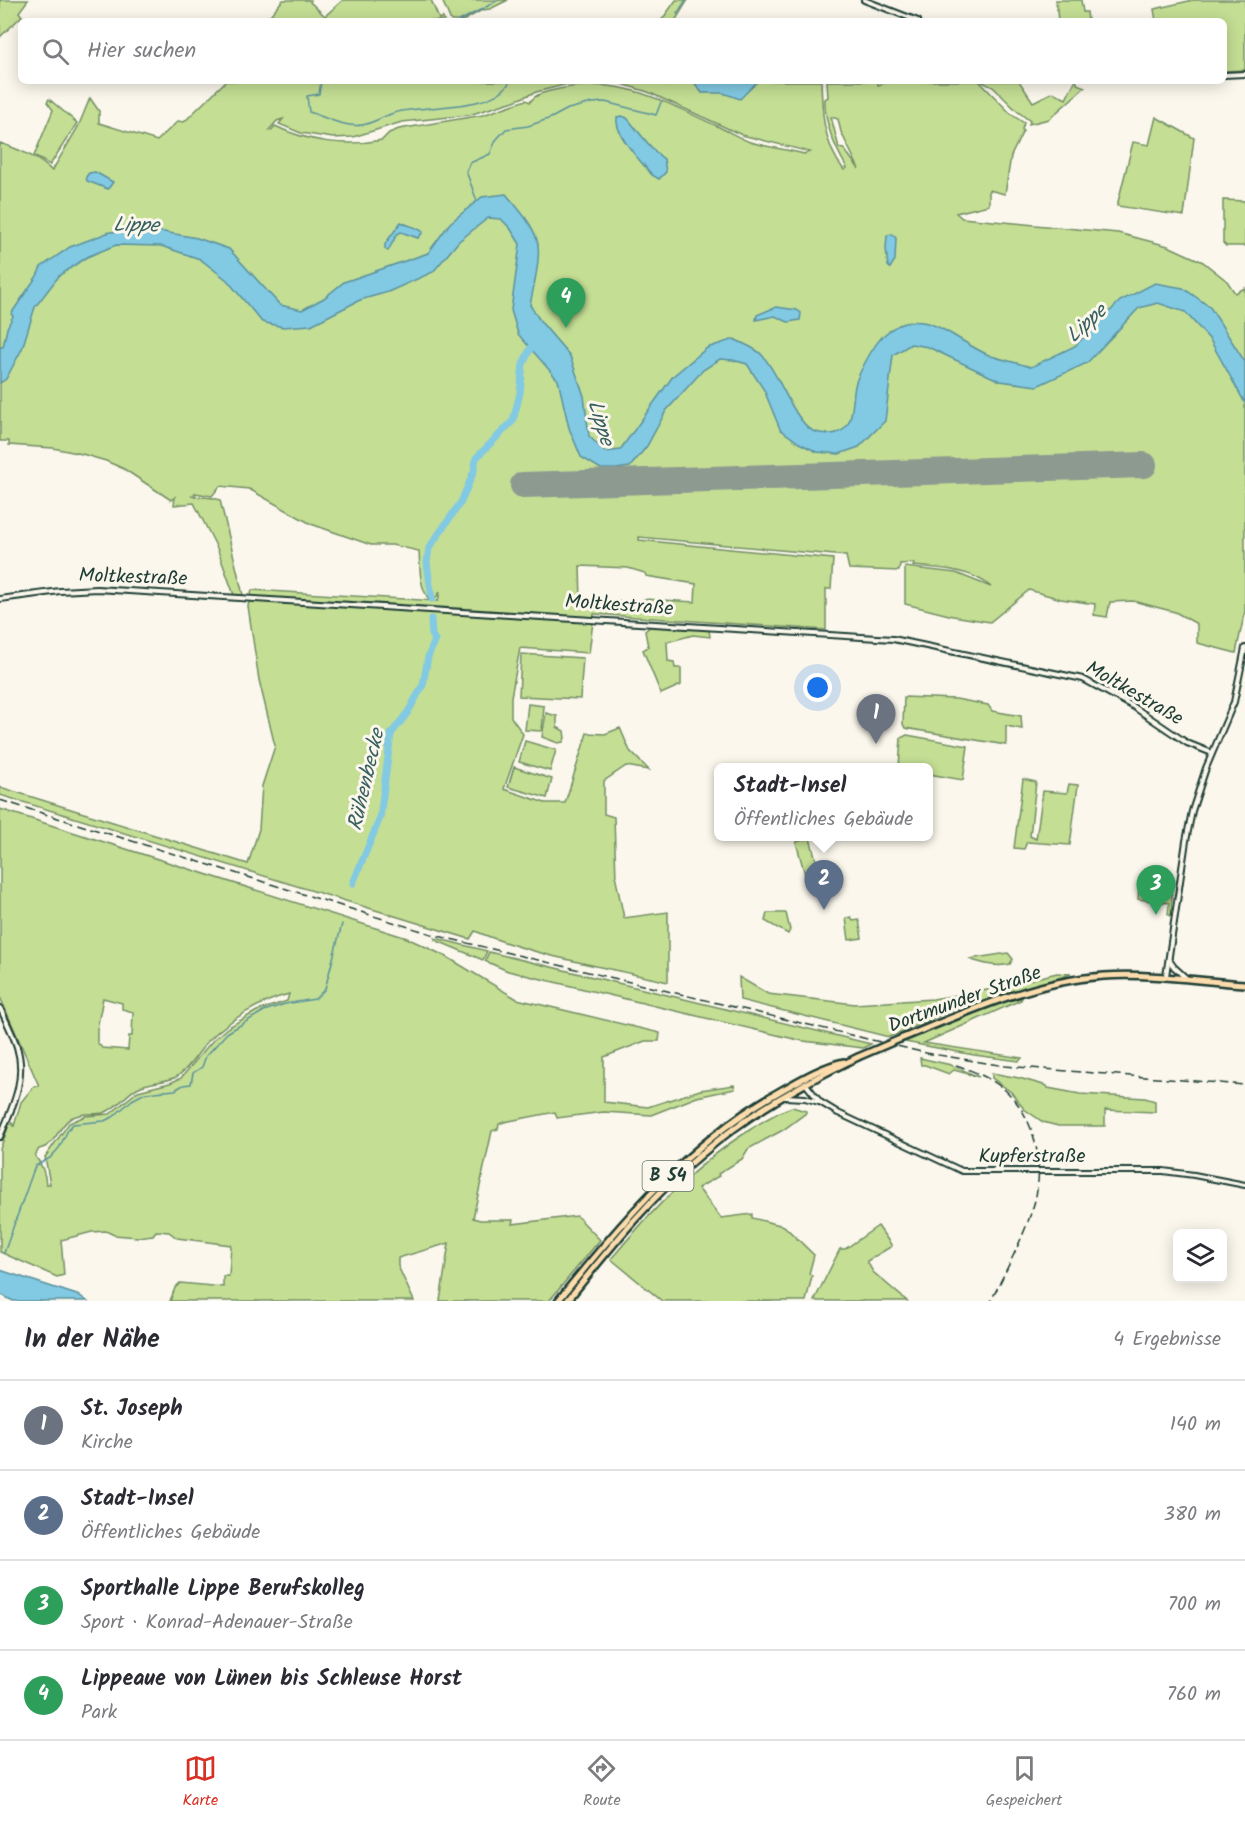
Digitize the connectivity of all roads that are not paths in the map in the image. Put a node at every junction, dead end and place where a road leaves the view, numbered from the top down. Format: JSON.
{"nodes":[{"id":1,"x":864,"y":0,"type":"edge"},
{"id":2,"x":910,"y":18,"type":"edge"},
{"id":3,"x":1245,"y":74,"type":"edge"},
{"id":4,"x":1227,"y":75,"type":"edge"},
{"id":5,"x":0,"y":599,"type":"edge"},
{"id":6,"x":1245,"y":648,"type":"edge"},
{"id":7,"x":1212,"y":753,"type":"junction"},
{"id":8,"x":1169,"y":960,"type":"junction"},
{"id":9,"x":1166,"y":976,"type":"junction"},
{"id":10,"x":1186,"y":978,"type":"junction"},
{"id":11,"x":1245,"y":984,"type":"edge"},
{"id":12,"x":0,"y":1008,"type":"edge"},
{"id":13,"x":804,"y":1082,"type":"junction"},
{"id":14,"x":781,"y":1097,"type":"junction"},
{"id":15,"x":820,"y":1102,"type":"junction"},
{"id":16,"x":0,"y":1137,"type":"edge"},
{"id":17,"x":1245,"y":1185,"type":"edge"},
{"id":18,"x":558,"y":1301,"type":"edge"},
{"id":19,"x":567,"y":1301,"type":"edge"}],
"edges":[{"from":1,"to":2,"type":"street"},
{"from":3,"to":4,"type":"street"},
{"from":5,"to":7,"type":"street","name":"Moltkestraße"},
{"from":6,"to":7,"type":"street"},
{"from":7,"to":8,"type":"street"},
{"from":8,"to":9,"type":"street"},
{"from":8,"to":10,"type":"street"},
{"from":9,"to":10,"type":"main road","number":"B 54"},
{"from":9,"to":13,"type":"main road","name":"Dortmunder Straße","number":"B 54","bridge":true},
{"from":10,"to":11,"type":"main road","number":"B 54"},
{"from":12,"to":16,"type":"street"},
{"from":13,"to":14,"type":"main road","name":"Dortmunder Straße","number":"B 54"},
{"from":13,"to":15,"type":"street","name":"Kupferstraße"},
{"from":13,"to":18,"type":"main road","name":"Dortmunder Straße","number":"B 54"},
{"from":14,"to":15,"type":"street"},
{"from":14,"to":19,"type":"main road","name":"Dortmunder Straße","number":"B 54"},
{"from":15,"to":17,"type":"street","name":"Kupferstraße"}]}
